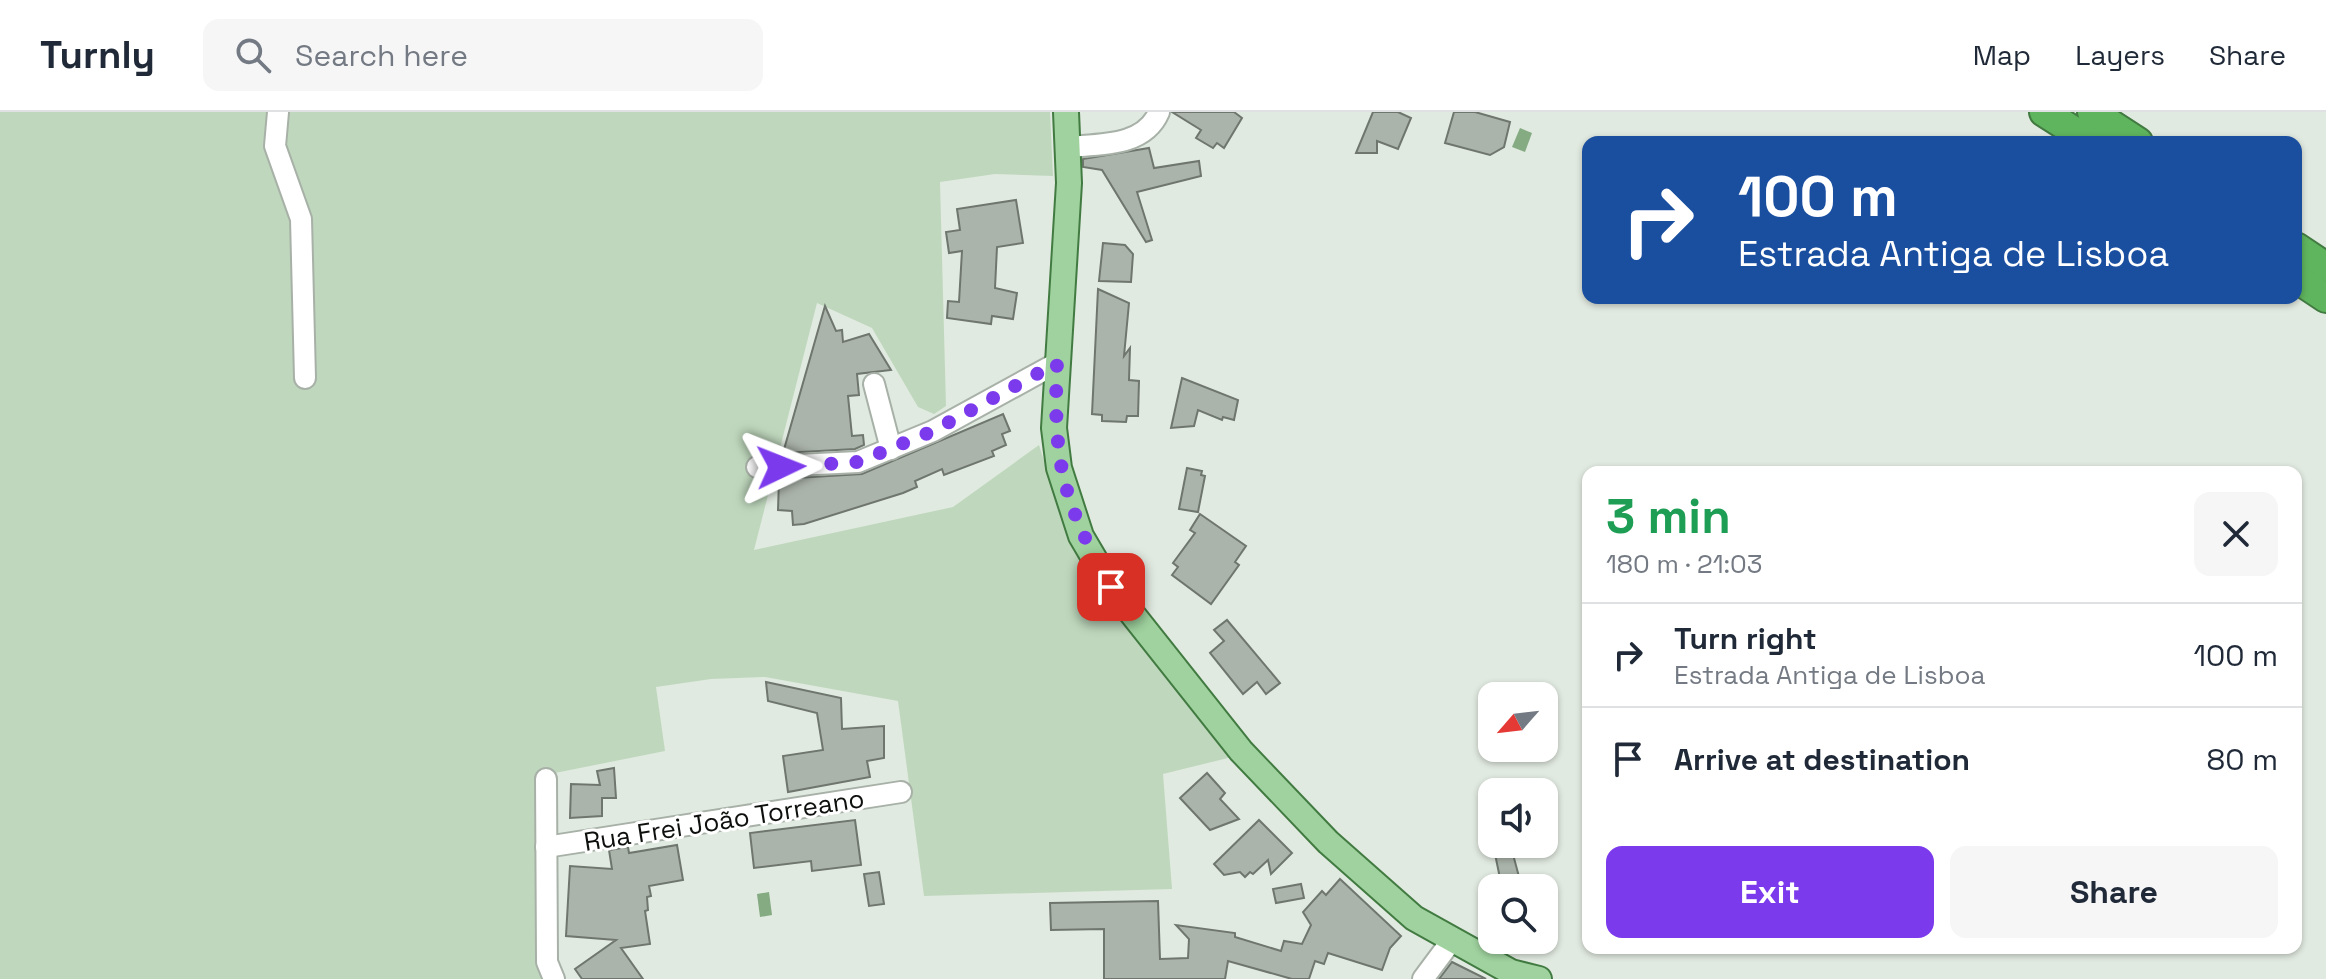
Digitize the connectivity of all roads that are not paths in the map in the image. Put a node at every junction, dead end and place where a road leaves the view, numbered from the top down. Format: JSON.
{"nodes":[{"id":1,"x":278,"y":112,"type":"edge"},
{"id":2,"x":1066,"y":112,"type":"edge"},
{"id":3,"x":1159,"y":112,"type":"edge"},
{"id":4,"x":2044,"y":112,"type":"edge"},
{"id":5,"x":2092,"y":112,"type":"edge"},
{"id":6,"x":2082,"y":136,"type":"edge"},
{"id":7,"x":2129,"y":136,"type":"edge"},
{"id":8,"x":1067,"y":147,"type":"junction"},
{"id":9,"x":2302,"y":251,"type":"edge"},
{"id":10,"x":2326,"y":267,"type":"edge"},
{"id":11,"x":2302,"y":282,"type":"edge"},
{"id":12,"x":2326,"y":298,"type":"edge"},
{"id":13,"x":1057,"y":363,"type":"junction"},
{"id":14,"x":305,"y":378,"type":"dead end"},
{"id":15,"x":874,"y":384,"type":"dead end"},
{"id":16,"x":891,"y":449,"type":"junction"},
{"id":17,"x":757,"y":467,"type":"dead end"},
{"id":18,"x":546,"y":779,"type":"dead end"},
{"id":19,"x":901,"y":792,"type":"dead end"},
{"id":20,"x":546,"y":847,"type":"junction"},
{"id":21,"x":1452,"y":940,"type":"junction"},
{"id":22,"x":554,"y":979,"type":"edge"},
{"id":23,"x":1423,"y":979,"type":"edge"},
{"id":24,"x":1539,"y":979,"type":"edge"}],
"edges":[{"from":1,"to":14,"type":"street"},
{"from":2,"to":8,"type":"main road"},
{"from":3,"to":8,"type":"street"},
{"from":4,"to":6,"type":"highway"},
{"from":5,"to":7,"type":"highway"},
{"from":8,"to":13,"type":"main road"},
{"from":9,"to":10,"type":"highway"},
{"from":11,"to":12,"type":"highway"},
{"from":13,"to":16,"type":"street"},
{"from":13,"to":21,"type":"main road"},
{"from":15,"to":16,"type":"street"},
{"from":16,"to":17,"type":"street"},
{"from":18,"to":20,"type":"street","name":"Rua Frei João Torreano"},
{"from":19,"to":20,"type":"street","name":"Rua Frei João Torreano"},
{"from":20,"to":22,"type":"street","name":"Rua Frei João Torreano"},
{"from":21,"to":23,"type":"street"},
{"from":21,"to":24,"type":"main road"}]}
